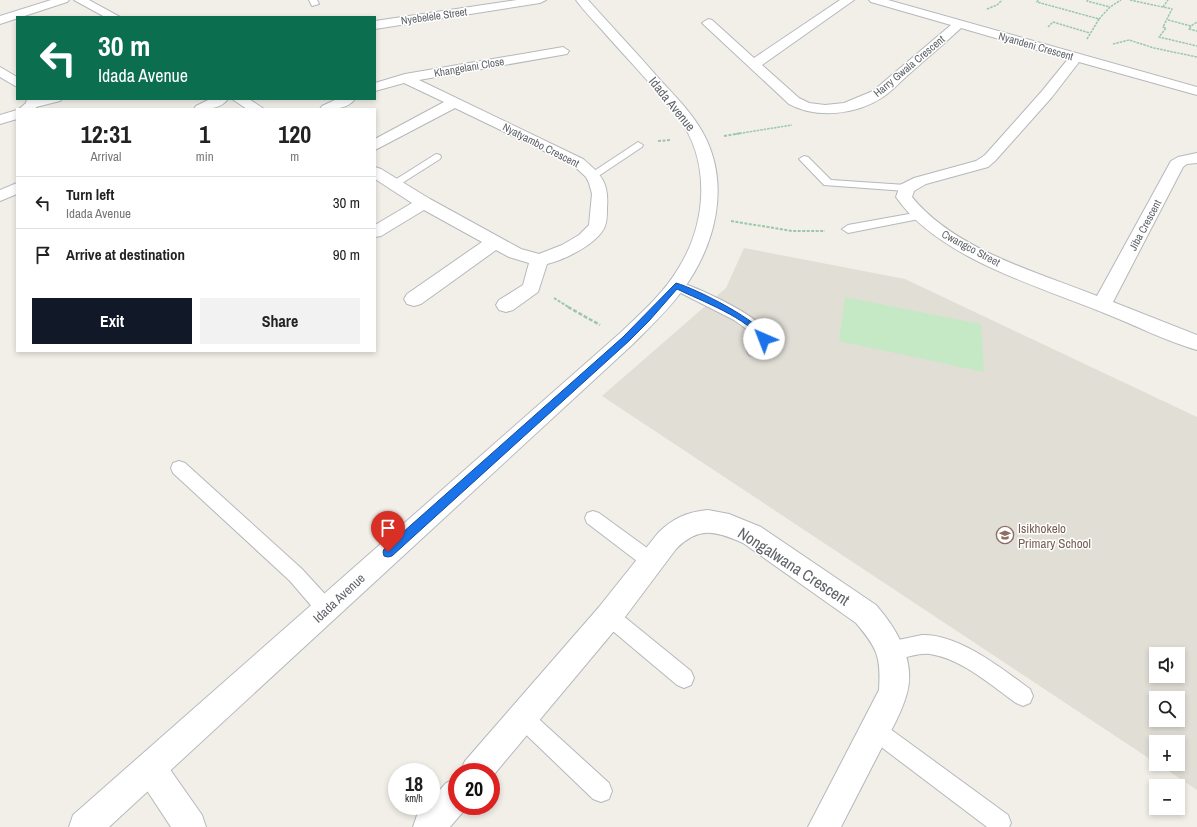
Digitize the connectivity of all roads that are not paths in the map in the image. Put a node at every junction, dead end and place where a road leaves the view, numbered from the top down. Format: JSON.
{"nodes":[{"id":1,"x":63,"y":0,"type":"edge"},
{"id":2,"x":80,"y":0,"type":"edge"},
{"id":3,"x":540,"y":0,"type":"edge"},
{"id":4,"x":582,"y":0,"type":"edge"},
{"id":5,"x":848,"y":0,"type":"edge"},
{"id":6,"x":875,"y":0,"type":"edge"},
{"id":7,"x":503,"y":3,"type":"edge"},
{"id":8,"x":112,"y":16,"type":"edge"},
{"id":9,"x":0,"y":20,"type":"edge"},
{"id":10,"x":708,"y":24,"type":"dead end"},
{"id":11,"x":959,"y":24,"type":"junction"},
{"id":12,"x":376,"y":25,"type":"edge"},
{"id":13,"x":563,"y":51,"type":"dead end"},
{"id":14,"x":1076,"y":57,"type":"junction"},
{"id":15,"x":754,"y":64,"type":"junction"},
{"id":16,"x":405,"y":78,"type":"junction"},
{"id":17,"x":376,"y":87,"type":"edge"},
{"id":18,"x":1197,"y":91,"type":"edge"},
{"id":19,"x":52,"y":100,"type":"edge"},
{"id":20,"x":219,"y":100,"type":"edge"},
{"id":21,"x":241,"y":100,"type":"edge"},
{"id":22,"x":346,"y":100,"type":"edge"},
{"id":23,"x":455,"y":102,"type":"junction"},
{"id":24,"x":31,"y":104,"type":"edge"},
{"id":25,"x":203,"y":108,"type":"edge"},
{"id":26,"x":256,"y":108,"type":"edge"},
{"id":27,"x":329,"y":108,"type":"edge"},
{"id":28,"x":16,"y":114,"type":"edge"},
{"id":29,"x":0,"y":120,"type":"edge"},
{"id":30,"x":376,"y":143,"type":"edge"},
{"id":31,"x":638,"y":144,"type":"road end"},
{"id":32,"x":436,"y":157,"type":"dead end"},
{"id":33,"x":1197,"y":158,"type":"edge"},
{"id":34,"x":804,"y":159,"type":"dead end"},
{"id":35,"x":376,"y":173,"type":"edge"},
{"id":36,"x":593,"y":175,"type":"junction"},
{"id":37,"x":395,"y":183,"type":"junction"},
{"id":38,"x":16,"y":188,"type":"edge"},
{"id":39,"x":906,"y":188,"type":"junction"},
{"id":40,"x":0,"y":196,"type":"edge"},
{"id":41,"x":424,"y":202,"type":"junction"},
{"id":42,"x":920,"y":216,"type":"junction"},
{"id":43,"x":848,"y":229,"type":"road end"},
{"id":44,"x":376,"y":231,"type":"edge"},
{"id":45,"x":495,"y":242,"type":"junction"},
{"id":46,"x":539,"y":260,"type":"junction"},
{"id":47,"x":676,"y":285,"type":"junction"},
{"id":48,"x":414,"y":299,"type":"dead end"},
{"id":49,"x":1102,"y":304,"type":"junction"},
{"id":50,"x":506,"y":305,"type":"dead end"},
{"id":51,"x":1197,"y":343,"type":"edge"},
{"id":52,"x":754,"y":351,"type":"dead end"},
{"id":53,"x":179,"y":468,"type":"dead end"},
{"id":54,"x":593,"y":518,"type":"dead end"},
{"id":55,"x":652,"y":562,"type":"junction"},
{"id":56,"x":327,"y":610,"type":"junction"},
{"id":57,"x":609,"y":616,"type":"junction"},
{"id":58,"x":891,"y":650,"type":"junction"},
{"id":59,"x":684,"y":678,"type":"dead end"},
{"id":60,"x":1023,"y":696,"type":"dead end"},
{"id":61,"x":523,"y":718,"type":"junction"},
{"id":62,"x":875,"y":730,"type":"junction"},
{"id":63,"x":484,"y":763,"type":"edge"},
{"id":64,"x":151,"y":769,"type":"junction"},
{"id":65,"x":601,"y":791,"type":"dead end"},
{"id":66,"x":448,"y":805,"type":"edge"},
{"id":67,"x":1000,"y":823,"type":"dead end"},
{"id":68,"x":85,"y":827,"type":"edge"},
{"id":69,"x":190,"y":827,"type":"edge"},
{"id":70,"x":429,"y":827,"type":"edge"},
{"id":71,"x":824,"y":827,"type":"edge"}],
"edges":[{"from":1,"to":9,"type":"street"},
{"from":2,"to":8,"type":"street"},
{"from":3,"to":7,"type":"street","name":"Nyebelele Street"},
{"from":4,"to":47,"type":"street","name":"Idada Avenue"},
{"from":5,"to":15,"type":"street"},
{"from":6,"to":11,"type":"street","name":"Nyandeni Crescent"},
{"from":7,"to":12,"type":"street","name":"Nyebelele Street"},
{"from":10,"to":15,"type":"street","name":"Harry Gwala Crescent"},
{"from":11,"to":14,"type":"street","name":"Nyandeni Crescent"},
{"from":11,"to":15,"type":"street","name":"Harry Gwala Crescent"},
{"from":13,"to":16,"type":"street","name":"Khangelani Close"},
{"from":14,"to":18,"type":"street","name":"Nyandeni Crescent"},
{"from":14,"to":39,"type":"street"},
{"from":16,"to":17,"type":"street","name":"Khangelani Close"},
{"from":16,"to":23,"type":"street","name":"Nyatyambo Crescent"},
{"from":19,"to":24,"type":"lane"},
{"from":20,"to":25,"type":"street"},
{"from":21,"to":26,"type":"street"},
{"from":22,"to":27,"type":"street"},
{"from":23,"to":30,"type":"street"},
{"from":23,"to":36,"type":"street","name":"Nyatyambo Crescent"},
{"from":28,"to":29,"type":"street"},
{"from":31,"to":36,"type":"lane"},
{"from":32,"to":37,"type":"lane"},
{"from":33,"to":49,"type":"street","name":"Jiba Crescent"},
{"from":34,"to":39,"type":"lane"},
{"from":35,"to":37,"type":"street"},
{"from":36,"to":46,"type":"street","name":"Nyatyambo Crescent"},
{"from":37,"to":41,"type":"street"},
{"from":38,"to":40,"type":"street"},
{"from":39,"to":42,"type":"street","name":"Cwangco Street"},
{"from":41,"to":44,"type":"street"},
{"from":41,"to":45,"type":"street"},
{"from":42,"to":43,"type":"lane"},
{"from":42,"to":49,"type":"street","name":"Cwangco Street"},
{"from":45,"to":46,"type":"street"},
{"from":45,"to":48,"type":"street"},
{"from":46,"to":50,"type":"street"},
{"from":47,"to":52,"type":"lane"},
{"from":47,"to":56,"type":"street","name":"Idada Avenue"},
{"from":49,"to":51,"type":"street","name":"Cwangco Street"},
{"from":53,"to":56,"type":"lane"},
{"from":54,"to":55,"type":"lane"},
{"from":55,"to":57,"type":"street","name":"Nongalwana Crescent"},
{"from":55,"to":58,"type":"street","name":"Nongalwana Crescent"},
{"from":56,"to":64,"type":"street","name":"Idada Avenue"},
{"from":57,"to":59,"type":"lane"},
{"from":57,"to":61,"type":"street","name":"Nongalwana Crescent"},
{"from":58,"to":60,"type":"lane"},
{"from":58,"to":62,"type":"street","name":"Nongalwana Crescent"},
{"from":61,"to":63,"type":"street","name":"Nongalwana Crescent"},
{"from":61,"to":65,"type":"lane"},
{"from":62,"to":67,"type":"lane"},
{"from":62,"to":71,"type":"street","name":"Nongalwana Crescent"},
{"from":64,"to":68,"type":"street","name":"Idada Avenue"},
{"from":64,"to":69,"type":"street"},
{"from":66,"to":70,"type":"street"}]}
